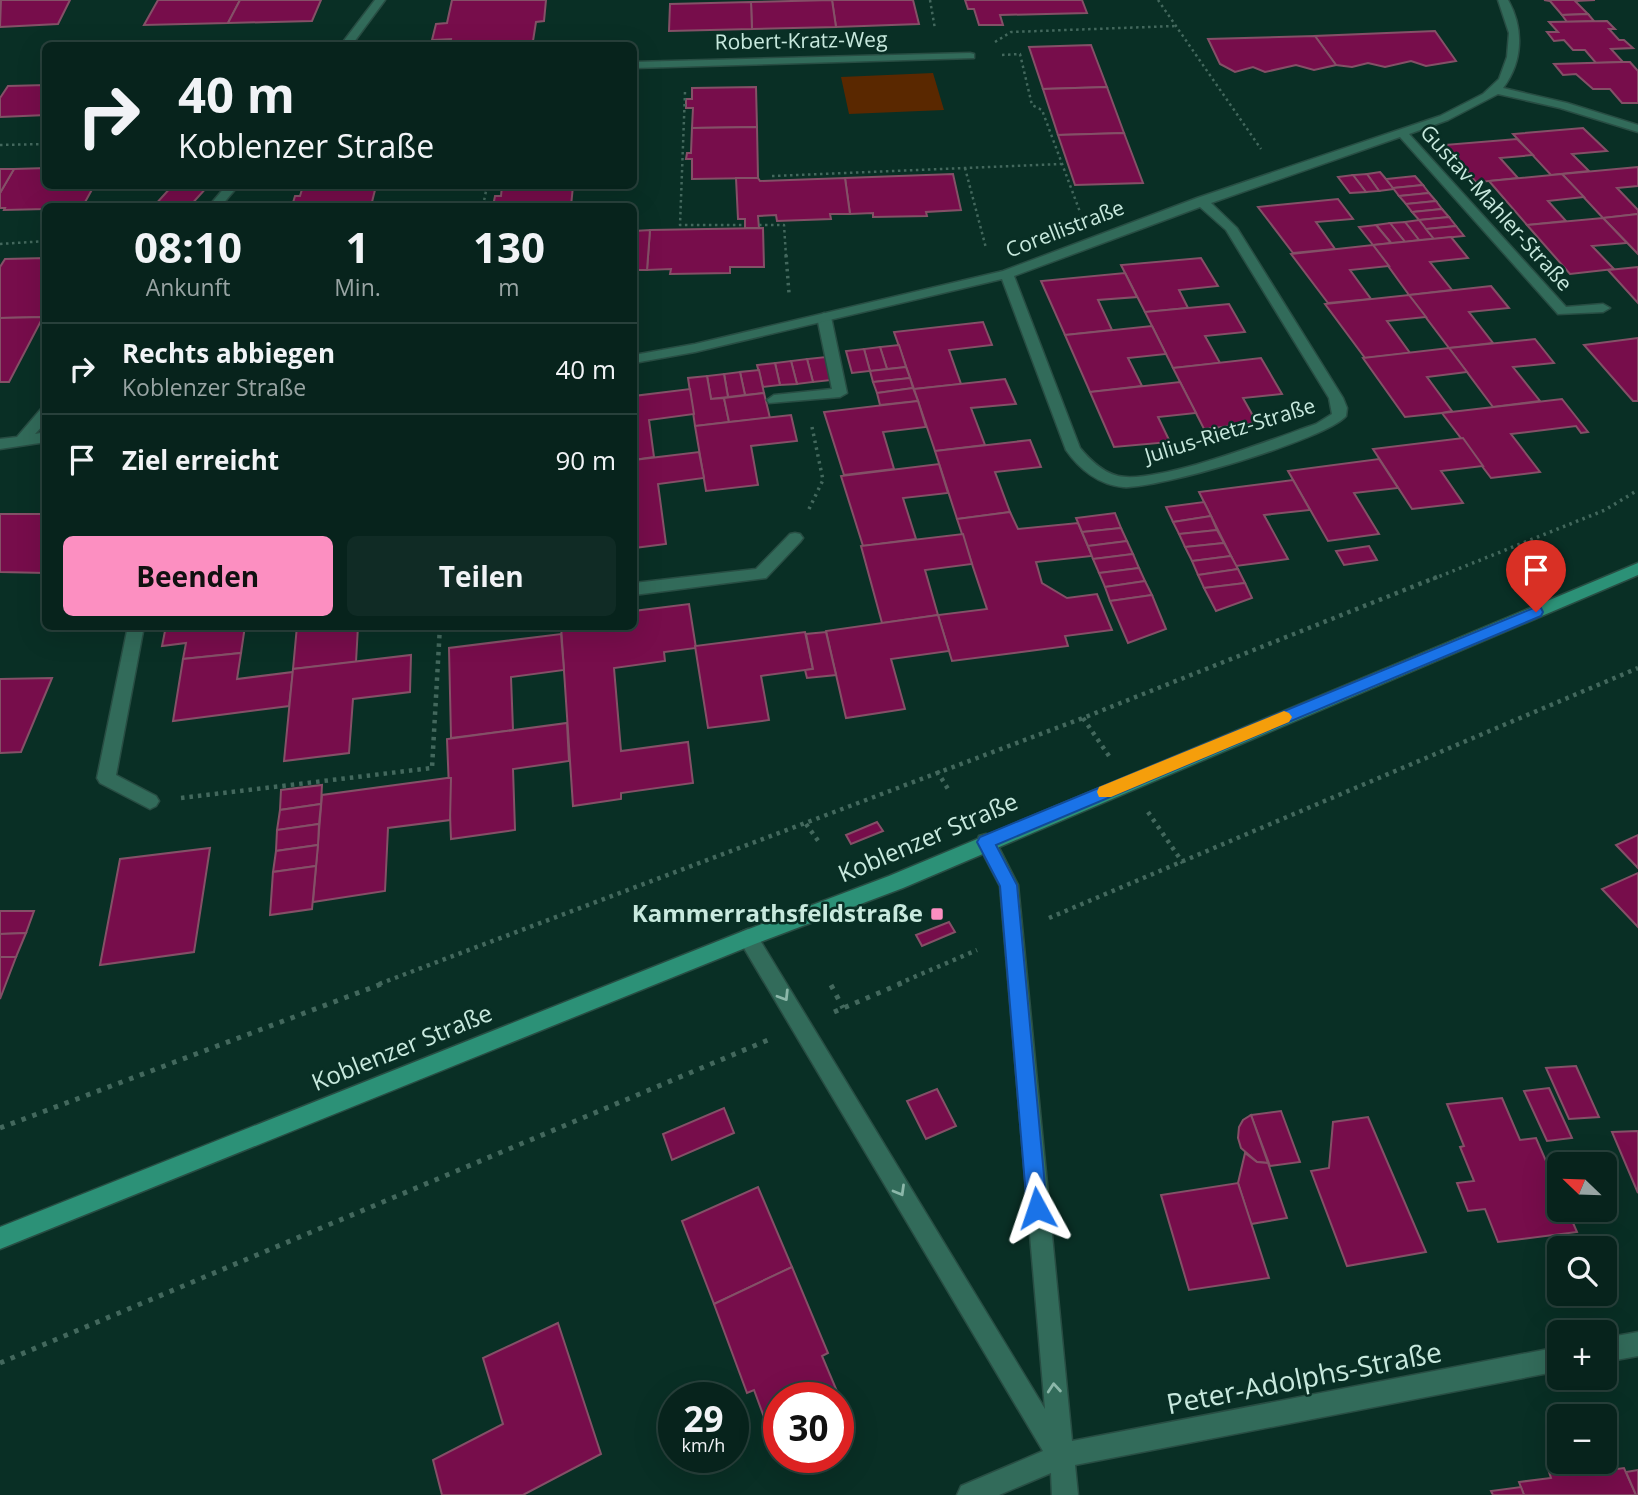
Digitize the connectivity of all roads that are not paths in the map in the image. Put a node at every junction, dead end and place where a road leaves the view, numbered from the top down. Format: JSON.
{"nodes":[{"id":1,"x":380,"y":0,"type":"edge"},
{"id":2,"x":1503,"y":0,"type":"edge"},
{"id":3,"x":348,"y":42,"type":"edge"},
{"id":4,"x":970,"y":56,"type":"road end"},
{"id":5,"x":637,"y":65,"type":"edge"},
{"id":6,"x":1497,"y":90,"type":"junction"},
{"id":7,"x":1638,"y":129,"type":"edge"},
{"id":8,"x":1402,"y":133,"type":"junction"},
{"id":9,"x":229,"y":189,"type":"edge"},
{"id":10,"x":1201,"y":201,"type":"junction"},
{"id":11,"x":218,"y":203,"type":"edge"},
{"id":12,"x":1001,"y":275,"type":"junction"},
{"id":13,"x":1602,"y":308,"type":"dead end"},
{"id":14,"x":824,"y":317,"type":"junction"},
{"id":15,"x":637,"y":358,"type":"edge"},
{"id":16,"x":774,"y":400,"type":"dead end"},
{"id":17,"x":42,"y":417,"type":"edge"},
{"id":18,"x":42,"y":437,"type":"edge"},
{"id":19,"x":23,"y":439,"type":"junction"},
{"id":20,"x":0,"y":444,"type":"edge"},
{"id":21,"x":794,"y":538,"type":"road end"},
{"id":22,"x":1638,"y":569,"type":"edge"},
{"id":23,"x":637,"y":589,"type":"edge"},
{"id":24,"x":134,"y":630,"type":"edge"},
{"id":25,"x":150,"y":801,"type":"road end"},
{"id":26,"x":986,"y":842,"type":"junction"},
{"id":27,"x":748,"y":938,"type":"junction"},
{"id":28,"x":0,"y":1238,"type":"edge"},
{"id":29,"x":1638,"y":1344,"type":"edge"},
{"id":30,"x":1617,"y":1348,"type":"edge"},
{"id":31,"x":1547,"y":1361,"type":"edge"},
{"id":32,"x":1060,"y":1456,"type":"junction"},
{"id":33,"x":970,"y":1495,"type":"edge"},
{"id":34,"x":1065,"y":1495,"type":"edge"}],
"edges":[{"from":1,"to":3,"type":"street"},
{"from":2,"to":6,"type":"street"},
{"from":4,"to":5,"type":"street","name":"Robert-Kratz-Weg"},
{"from":6,"to":7,"type":"street"},
{"from":6,"to":8,"type":"street","name":"Corellistraße"},
{"from":8,"to":10,"type":"street","name":"Corellistraße"},
{"from":8,"to":13,"type":"street","name":"Gustav-Mahler-Straße"},
{"from":9,"to":11,"type":"street"},
{"from":10,"to":12,"type":"street","name":"Corellistraße"},
{"from":10,"to":12,"type":"street","name":"Julius-Rietz-Straße"},
{"from":12,"to":14,"type":"street","name":"Corellistraße"},
{"from":14,"to":15,"type":"street","name":"Corellistraße"},
{"from":14,"to":16,"type":"street"},
{"from":17,"to":19,"type":"street"},
{"from":18,"to":19,"type":"street"},
{"from":19,"to":20,"type":"street"},
{"from":21,"to":23,"type":"street"},
{"from":22,"to":26,"type":"main road","name":"Koblenzer Straße"},
{"from":24,"to":25,"type":"street"},
{"from":26,"to":27,"type":"main road","name":"Koblenzer Straße"},
{"from":32,"to":26,"type":"street","one_way":true},
{"from":27,"to":28,"type":"main road","name":"Koblenzer Straße"},
{"from":27,"to":32,"type":"street","one_way":true},
{"from":29,"to":30,"type":"street"},
{"from":31,"to":32,"type":"street","name":"Peter-Adolphs-Straße"},
{"from":32,"to":33,"type":"street","name":"Peter-Adolphs-Straße"},
{"from":32,"to":34,"type":"street"}]}
